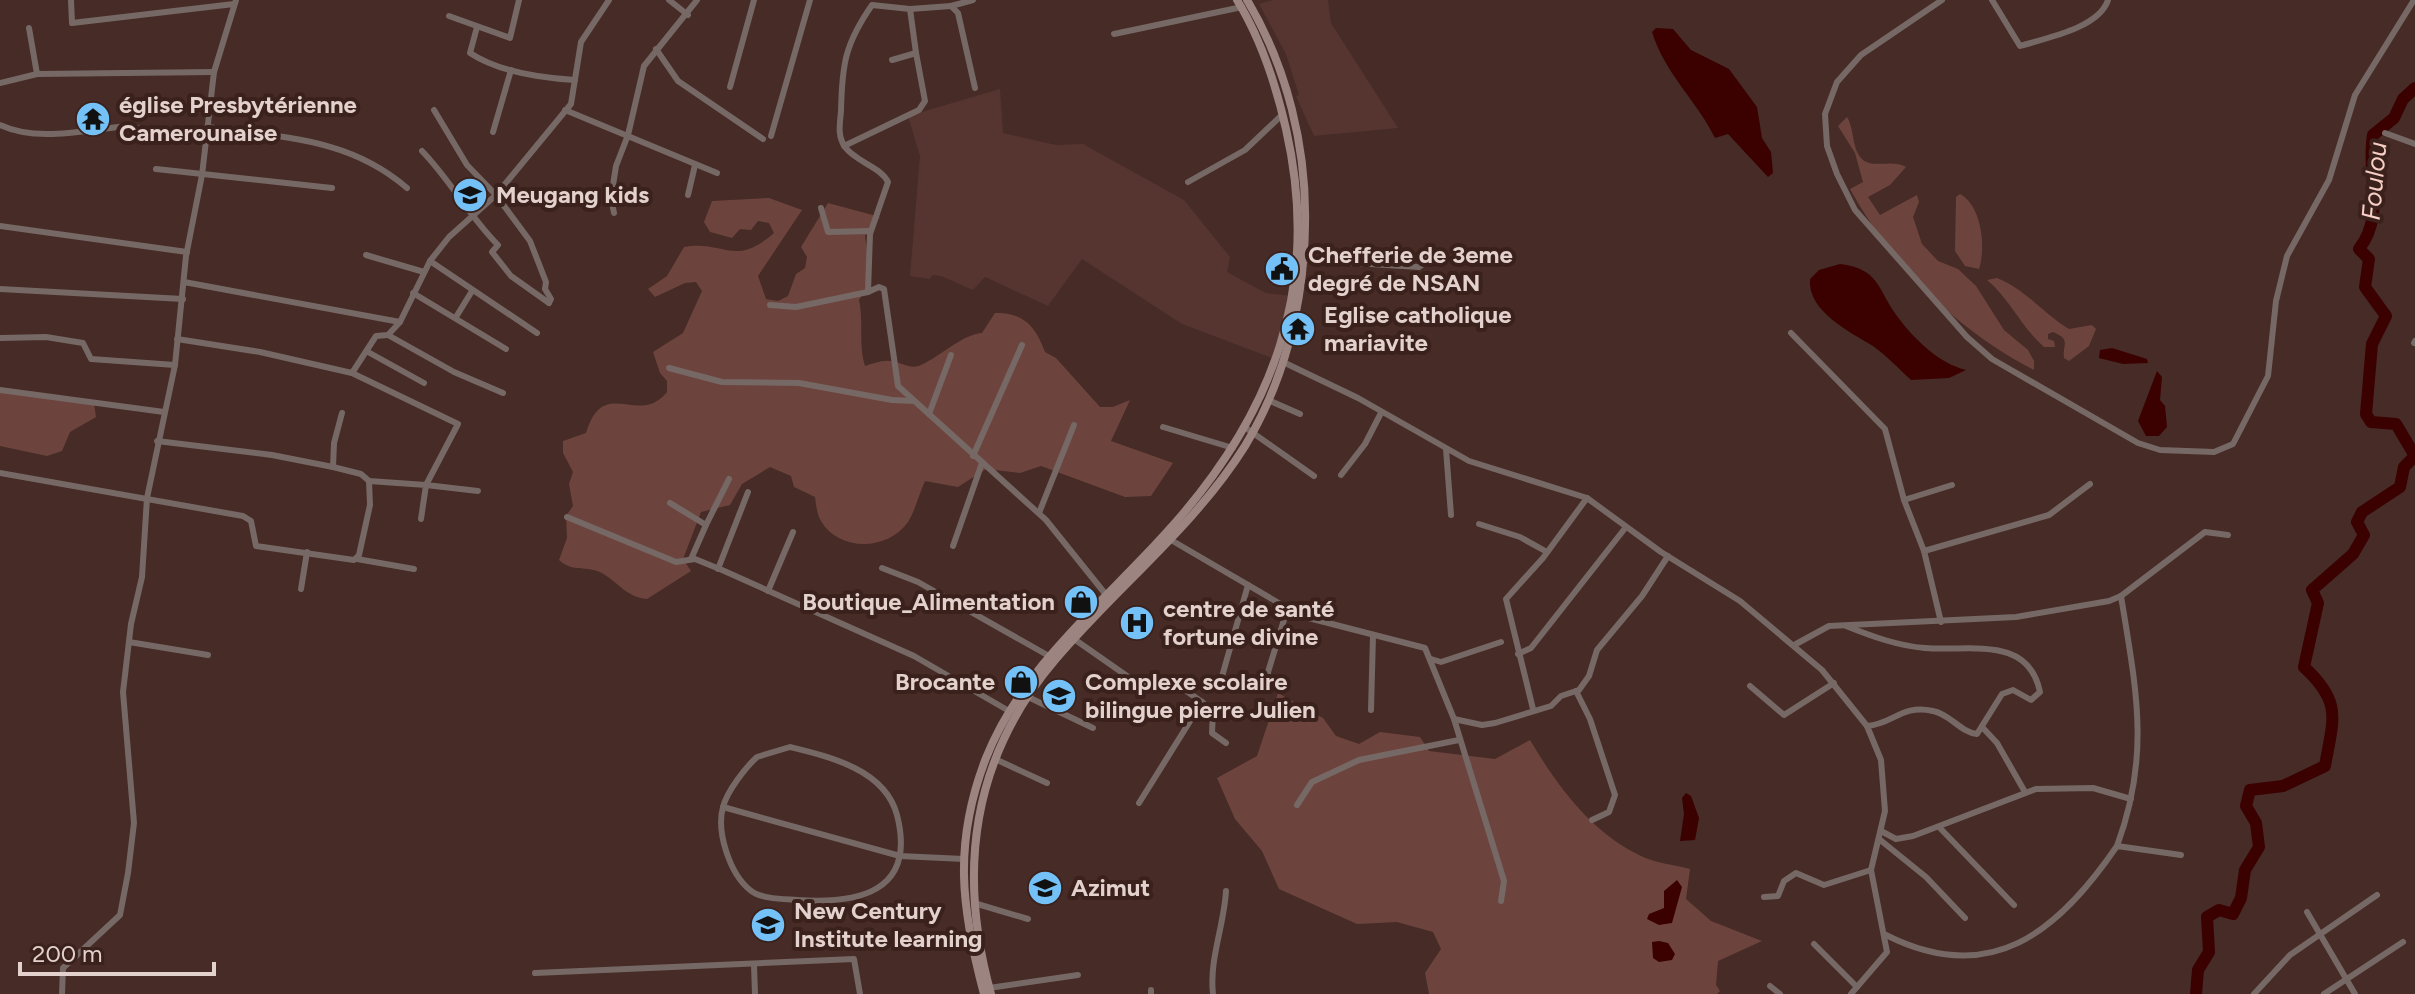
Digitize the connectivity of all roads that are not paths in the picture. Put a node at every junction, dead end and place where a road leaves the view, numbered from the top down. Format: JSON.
{"nodes":[{"id":1,"x":71,"y":0,"type":"edge"},
{"id":2,"x":519,"y":0,"type":"edge"},
{"id":3,"x":609,"y":0,"type":"edge"},
{"id":4,"x":669,"y":0,"type":"edge"},
{"id":5,"x":697,"y":0,"type":"edge"},
{"id":6,"x":754,"y":0,"type":"edge"},
{"id":7,"x":810,"y":0,"type":"edge"},
{"id":8,"x":973,"y":0,"type":"edge"},
{"id":9,"x":1942,"y":0,"type":"edge"},
{"id":10,"x":1992,"y":0,"type":"edge"},
{"id":11,"x":2108,"y":0,"type":"edge"},
{"id":12,"x":2414,"y":0,"type":"edge"},
{"id":13,"x":235,"y":2,"type":"edge"},
{"id":14,"x":1242,"y":2,"type":"edge"},
{"id":15,"x":951,"y":6,"type":"junction"},
{"id":16,"x":910,"y":9,"type":"junction"},
{"id":17,"x":688,"y":15,"type":"junction"},
{"id":18,"x":449,"y":16,"type":"dead end"},
{"id":19,"x":477,"y":27,"type":"junction"},
{"id":20,"x":29,"y":28,"type":"dead end"},
{"id":21,"x":1114,"y":34,"type":"dead end"},
{"id":22,"x":656,"y":49,"type":"junction"},
{"id":23,"x":916,"y":53,"type":"junction"},
{"id":24,"x":892,"y":60,"type":"dead end"},
{"id":25,"x":511,"y":70,"type":"junction"},
{"id":26,"x":214,"y":72,"type":"junction"},
{"id":27,"x":37,"y":74,"type":"junction"},
{"id":28,"x":575,"y":80,"type":"junction"},
{"id":29,"x":0,"y":83,"type":"edge"},
{"id":30,"x":730,"y":87,"type":"dead end"},
{"id":31,"x":975,"y":88,"type":"dead end"},
{"id":32,"x":434,"y":110,"type":"dead end"},
{"id":33,"x":565,"y":110,"type":"junction"},
{"id":34,"x":1283,"y":114,"type":"junction"},
{"id":35,"x":0,"y":125,"type":"edge"},
{"id":36,"x":208,"y":127,"type":"junction"},
{"id":37,"x":493,"y":132,"type":"dead end"},
{"id":38,"x":2385,"y":133,"type":"dead end"},
{"id":39,"x":628,"y":135,"type":"junction"},
{"id":40,"x":207,"y":136,"type":"junction"},
{"id":41,"x":771,"y":136,"type":"dead end"},
{"id":42,"x":763,"y":139,"type":"dead end"},
{"id":43,"x":2415,"y":144,"type":"edge"},
{"id":44,"x":844,"y":146,"type":"junction"},
{"id":45,"x":422,"y":151,"type":"dead end"},
{"id":46,"x":695,"y":165,"type":"junction"},
{"id":47,"x":156,"y":169,"type":"dead end"},
{"id":48,"x":202,"y":171,"type":"junction"},
{"id":49,"x":717,"y":173,"type":"dead end"},
{"id":50,"x":1188,"y":182,"type":"dead end"},
{"id":51,"x":332,"y":188,"type":"dead end"},
{"id":52,"x":407,"y":188,"type":"dead end"},
{"id":53,"x":496,"y":195,"type":"junction"},
{"id":54,"x":688,"y":195,"type":"dead end"},
{"id":55,"x":821,"y":208,"type":"dead end"},
{"id":56,"x":614,"y":213,"type":"dead end"},
{"id":57,"x":471,"y":217,"type":"junction"},
{"id":58,"x":0,"y":226,"type":"edge"},
{"id":59,"x":870,"y":231,"type":"junction"},
{"id":60,"x":1429,"y":249,"type":"dead end"},
{"id":61,"x":187,"y":252,"type":"junction"},
{"id":62,"x":366,"y":255,"type":"dead end"},
{"id":63,"x":1305,"y":260,"type":"junction"},
{"id":64,"x":430,"y":261,"type":"junction"},
{"id":65,"x":424,"y":272,"type":"junction"},
{"id":66,"x":184,"y":282,"type":"junction"},
{"id":67,"x":0,"y":289,"type":"edge"},
{"id":68,"x":472,"y":291,"type":"junction"},
{"id":69,"x":868,"y":292,"type":"junction"},
{"id":70,"x":413,"y":293,"type":"junction"},
{"id":71,"x":183,"y":299,"type":"junction"},
{"id":72,"x":770,"y":305,"type":"dead end"},
{"id":73,"x":456,"y":317,"type":"junction"},
{"id":74,"x":400,"y":322,"type":"junction"},
{"id":75,"x":537,"y":333,"type":"dead end"},
{"id":76,"x":1791,"y":333,"type":"dead end"},
{"id":77,"x":388,"y":335,"type":"junction"},
{"id":78,"x":0,"y":338,"type":"edge"},
{"id":79,"x":177,"y":339,"type":"junction"},
{"id":80,"x":1022,"y":345,"type":"dead end"},
{"id":81,"x":506,"y":349,"type":"dead end"},
{"id":82,"x":368,"y":352,"type":"junction"},
{"id":83,"x":951,"y":355,"type":"dead end"},
{"id":84,"x":1283,"y":362,"type":"junction"},
{"id":85,"x":175,"y":365,"type":"junction"},
{"id":86,"x":669,"y":368,"type":"dead end"},
{"id":87,"x":352,"y":373,"type":"junction"},
{"id":88,"x":424,"y":383,"type":"dead end"},
{"id":89,"x":0,"y":390,"type":"edge"},
{"id":90,"x":503,"y":393,"type":"dead end"},
{"id":91,"x":1268,"y":400,"type":"junction"},
{"id":92,"x":914,"y":401,"type":"junction"},
{"id":93,"x":164,"y":412,"type":"junction"},
{"id":94,"x":342,"y":413,"type":"dead end"},
{"id":95,"x":1381,"y":413,"type":"junction"},
{"id":96,"x":929,"y":414,"type":"junction"},
{"id":97,"x":1300,"y":414,"type":"dead end"},
{"id":98,"x":1074,"y":425,"type":"dead end"},
{"id":99,"x":1163,"y":427,"type":"dead end"},
{"id":100,"x":1249,"y":430,"type":"junction"},
{"id":101,"x":157,"y":441,"type":"junction"},
{"id":102,"x":1233,"y":448,"type":"junction"},
{"id":103,"x":1446,"y":449,"type":"junction"},
{"id":104,"x":973,"y":456,"type":"junction"},
{"id":105,"x":982,"y":463,"type":"junction"},
{"id":106,"x":333,"y":467,"type":"junction"},
{"id":107,"x":0,"y":473,"type":"edge"},
{"id":108,"x":1341,"y":475,"type":"dead end"},
{"id":109,"x":1314,"y":476,"type":"dead end"},
{"id":110,"x":729,"y":479,"type":"dead end"},
{"id":111,"x":369,"y":481,"type":"junction"},
{"id":112,"x":2090,"y":484,"type":"dead end"},
{"id":113,"x":426,"y":485,"type":"junction"},
{"id":114,"x":1952,"y":485,"type":"dead end"},
{"id":115,"x":478,"y":491,"type":"dead end"},
{"id":116,"x":748,"y":492,"type":"dead end"},
{"id":117,"x":147,"y":498,"type":"junction"},
{"id":118,"x":1587,"y":498,"type":"junction"},
{"id":119,"x":1904,"y":500,"type":"junction"},
{"id":120,"x":670,"y":503,"type":"dead end"},
{"id":121,"x":1039,"y":513,"type":"junction"},
{"id":122,"x":1451,"y":515,"type":"dead end"},
{"id":123,"x":567,"y":517,"type":"dead end"},
{"id":124,"x":421,"y":519,"type":"dead end"},
{"id":125,"x":1479,"y":524,"type":"dead end"},
{"id":126,"x":706,"y":525,"type":"junction"},
{"id":127,"x":1626,"y":527,"type":"junction"},
{"id":128,"x":793,"y":532,"type":"dead end"},
{"id":129,"x":2228,"y":535,"type":"dead end"},
{"id":130,"x":1171,"y":540,"type":"junction"},
{"id":131,"x":953,"y":546,"type":"dead end"},
{"id":132,"x":1924,"y":551,"type":"junction"},
{"id":133,"x":307,"y":552,"type":"junction"},
{"id":134,"x":1547,"y":552,"type":"junction"},
{"id":135,"x":1668,"y":556,"type":"junction"},
{"id":136,"x":357,"y":559,"type":"junction"},
{"id":137,"x":691,"y":559,"type":"junction"},
{"id":138,"x":882,"y":568,"type":"dead end"},
{"id":139,"x":414,"y":569,"type":"dead end"},
{"id":140,"x":718,"y":569,"type":"junction"},
{"id":141,"x":1248,"y":585,"type":"junction"},
{"id":142,"x":301,"y":589,"type":"dead end"},
{"id":143,"x":768,"y":591,"type":"junction"},
{"id":144,"x":1107,"y":596,"type":"junction"},
{"id":145,"x":2121,"y":596,"type":"junction"},
{"id":146,"x":1287,"y":610,"type":"junction"},
{"id":147,"x":1941,"y":622,"type":"junction"},
{"id":148,"x":1843,"y":624,"type":"junction"},
{"id":149,"x":1373,"y":636,"type":"junction"},
{"id":150,"x":1074,"y":639,"type":"junction"},
{"id":151,"x":129,"y":642,"type":"junction"},
{"id":152,"x":1501,"y":642,"type":"dead end"},
{"id":153,"x":1796,"y":644,"type":"junction"},
{"id":154,"x":1518,"y":654,"type":"junction"},
{"id":155,"x":208,"y":655,"type":"dead end"},
{"id":156,"x":1049,"y":656,"type":"junction"},
{"id":157,"x":1431,"y":659,"type":"junction"},
{"id":158,"x":1221,"y":680,"type":"dead end"},
{"id":159,"x":1834,"y":683,"type":"junction"},
{"id":160,"x":1750,"y":686,"type":"dead end"},
{"id":161,"x":1269,"y":688,"type":"dead end"},
{"id":162,"x":1576,"y":691,"type":"junction"},
{"id":163,"x":1028,"y":697,"type":"junction"},
{"id":164,"x":1202,"y":702,"type":"junction"},
{"id":165,"x":1533,"y":709,"type":"junction"},
{"id":166,"x":1371,"y":710,"type":"dead end"},
{"id":167,"x":1009,"y":711,"type":"junction"},
{"id":168,"x":1454,"y":719,"type":"junction"},
{"id":169,"x":1867,"y":726,"type":"junction"},
{"id":170,"x":1093,"y":728,"type":"dead end"},
{"id":171,"x":1983,"y":728,"type":"junction"},
{"id":172,"x":1459,"y":740,"type":"junction"},
{"id":173,"x":1226,"y":743,"type":"dead end"},
{"id":174,"x":995,"y":759,"type":"junction"},
{"id":175,"x":1047,"y":783,"type":"dead end"},
{"id":176,"x":2025,"y":792,"type":"junction"},
{"id":177,"x":2131,"y":799,"type":"junction"},
{"id":178,"x":1139,"y":803,"type":"dead end"},
{"id":179,"x":1297,"y":805,"type":"dead end"},
{"id":180,"x":723,"y":807,"type":"junction"},
{"id":181,"x":1592,"y":820,"type":"dead end"},
{"id":182,"x":1939,"y":827,"type":"junction"},
{"id":183,"x":1880,"y":835,"type":"junction"},
{"id":184,"x":2117,"y":846,"type":"junction"},
{"id":185,"x":2181,"y":855,"type":"dead end"},
{"id":186,"x":900,"y":856,"type":"junction"},
{"id":187,"x":964,"y":859,"type":"junction"},
{"id":188,"x":1871,"y":870,"type":"junction"},
{"id":189,"x":1226,"y":891,"type":"dead end"},
{"id":190,"x":2377,"y":895,"type":"dead end"},
{"id":191,"x":1764,"y":897,"type":"dead end"},
{"id":192,"x":1501,"y":901,"type":"dead end"},
{"id":193,"x":973,"y":903,"type":"junction"},
{"id":194,"x":2014,"y":905,"type":"dead end"},
{"id":195,"x":2307,"y":912,"type":"dead end"},
{"id":196,"x":1965,"y":918,"type":"dead end"},
{"id":197,"x":1028,"y":919,"type":"dead end"},
{"id":198,"x":1886,"y":935,"type":"junction"},
{"id":199,"x":2319,"y":935,"type":"junction"},
{"id":200,"x":2403,"y":942,"type":"dead end"},
{"id":201,"x":1814,"y":944,"type":"dead end"},
{"id":202,"x":754,"y":965,"type":"junction"},
{"id":203,"x":535,"y":973,"type":"dead end"},
{"id":204,"x":1078,"y":975,"type":"dead end"},
{"id":205,"x":2345,"y":978,"type":"junction"},
{"id":206,"x":1770,"y":986,"type":"dead end"},
{"id":207,"x":1857,"y":987,"type":"junction"},
{"id":208,"x":988,"y":992,"type":"edge"},
{"id":209,"x":62,"y":994,"type":"edge"},
{"id":210,"x":755,"y":994,"type":"edge"},
{"id":211,"x":860,"y":994,"type":"edge"},
{"id":212,"x":1213,"y":994,"type":"edge"},
{"id":213,"x":1780,"y":994,"type":"edge"},
{"id":214,"x":1851,"y":994,"type":"edge"},
{"id":215,"x":2254,"y":994,"type":"edge"},
{"id":216,"x":2324,"y":994,"type":"edge"},
{"id":217,"x":2355,"y":994,"type":"edge"}],
"edges":[{"from":1,"to":13,"type":"street"},
{"from":2,"to":19,"type":"street"},
{"from":3,"to":28,"type":"street"},
{"from":4,"to":17,"type":"street"},
{"from":5,"to":17,"type":"street"},
{"from":6,"to":30,"type":"street"},
{"from":7,"to":41,"type":"street"},
{"from":8,"to":15,"type":"street"},
{"from":9,"to":12,"type":"street"},
{"from":10,"to":11,"type":"street"},
{"from":13,"to":26,"type":"street"},
{"from":14,"to":21,"type":"street"},
{"from":14,"to":34,"type":"main road"},
{"from":14,"to":63,"type":"main road"},
{"from":15,"to":16,"type":"street"},
{"from":15,"to":31,"type":"street"},
{"from":16,"to":23,"type":"street"},
{"from":16,"to":44,"type":"street"},
{"from":17,"to":22,"type":"street"},
{"from":18,"to":19,"type":"street"},
{"from":19,"to":25,"type":"street"},
{"from":20,"to":27,"type":"street"},
{"from":22,"to":39,"type":"street"},
{"from":22,"to":42,"type":"street"},
{"from":23,"to":24,"type":"street"},
{"from":23,"to":44,"type":"street"},
{"from":25,"to":28,"type":"street"},
{"from":25,"to":37,"type":"street"},
{"from":26,"to":27,"type":"street"},
{"from":26,"to":36,"type":"street"},
{"from":27,"to":29,"type":"street"},
{"from":28,"to":33,"type":"street"},
{"from":32,"to":53,"type":"street"},
{"from":33,"to":39,"type":"street"},
{"from":33,"to":53,"type":"street"},
{"from":34,"to":50,"type":"street"},
{"from":34,"to":100,"type":"main road"},
{"from":35,"to":40,"type":"street"},
{"from":36,"to":40,"type":"street"},
{"from":36,"to":52,"type":"street"},
{"from":38,"to":43,"type":"street"},
{"from":39,"to":46,"type":"street"},
{"from":39,"to":56,"type":"street"},
{"from":40,"to":48,"type":"street"},
{"from":44,"to":59,"type":"street"},
{"from":45,"to":57,"type":"street"},
{"from":46,"to":49,"type":"street"},
{"from":46,"to":54,"type":"street"},
{"from":47,"to":48,"type":"street"},
{"from":48,"to":51,"type":"street"},
{"from":48,"to":61,"type":"street"},
{"from":53,"to":57,"type":"street"},
{"from":53,"to":57,"type":"street"},
{"from":55,"to":59,"type":"street"},
{"from":57,"to":64,"type":"street"},
{"from":58,"to":61,"type":"street"},
{"from":59,"to":69,"type":"street"},
{"from":60,"to":63,"type":"street"},
{"from":61,"to":66,"type":"street"},
{"from":62,"to":65,"type":"street"},
{"from":63,"to":84,"type":"main road"},
{"from":64,"to":65,"type":"street"},
{"from":64,"to":68,"type":"street"},
{"from":65,"to":70,"type":"street"},
{"from":66,"to":71,"type":"street"},
{"from":66,"to":74,"type":"street"},
{"from":67,"to":71,"type":"street"},
{"from":68,"to":73,"type":"street"},
{"from":68,"to":75,"type":"street"},
{"from":69,"to":72,"type":"street"},
{"from":69,"to":92,"type":"street"},
{"from":70,"to":73,"type":"street"},
{"from":70,"to":74,"type":"street"},
{"from":71,"to":79,"type":"street"},
{"from":73,"to":81,"type":"street"},
{"from":74,"to":77,"type":"street"},
{"from":76,"to":119,"type":"street"},
{"from":77,"to":82,"type":"street"},
{"from":77,"to":90,"type":"street"},
{"from":78,"to":85,"type":"street"},
{"from":79,"to":85,"type":"street"},
{"from":79,"to":87,"type":"street"},
{"from":80,"to":104,"type":"street"},
{"from":82,"to":87,"type":"street"},
{"from":82,"to":88,"type":"street"},
{"from":83,"to":96,"type":"street"},
{"from":84,"to":91,"type":"main road"},
{"from":84,"to":95,"type":"street"},
{"from":85,"to":93,"type":"street"},
{"from":86,"to":92,"type":"street"},
{"from":87,"to":113,"type":"street"},
{"from":89,"to":93,"type":"street"},
{"from":91,"to":97,"type":"street"},
{"from":91,"to":100,"type":"main road"},
{"from":92,"to":96,"type":"street"},
{"from":93,"to":101,"type":"street"},
{"from":94,"to":106,"type":"street"},
{"from":95,"to":103,"type":"street"},
{"from":95,"to":108,"type":"street"},
{"from":96,"to":104,"type":"street"},
{"from":98,"to":121,"type":"street"},
{"from":99,"to":102,"type":"street"},
{"from":100,"to":102,"type":"main road"},
{"from":100,"to":109,"type":"street"},
{"from":100,"to":130,"type":"main road"},
{"from":101,"to":106,"type":"street"},
{"from":101,"to":117,"type":"street"},
{"from":102,"to":144,"type":"main road"},
{"from":103,"to":118,"type":"street"},
{"from":103,"to":122,"type":"street"},
{"from":104,"to":105,"type":"street"},
{"from":105,"to":121,"type":"street"},
{"from":105,"to":131,"type":"street"},
{"from":106,"to":111,"type":"street"},
{"from":107,"to":117,"type":"street"},
{"from":110,"to":126,"type":"street"},
{"from":111,"to":113,"type":"street"},
{"from":111,"to":136,"type":"street"},
{"from":112,"to":132,"type":"street"},
{"from":113,"to":115,"type":"street"},
{"from":113,"to":124,"type":"street"},
{"from":114,"to":119,"type":"street"},
{"from":116,"to":140,"type":"street"},
{"from":117,"to":133,"type":"street"},
{"from":117,"to":151,"type":"street"},
{"from":118,"to":127,"type":"street"},
{"from":118,"to":134,"type":"street"},
{"from":119,"to":132,"type":"street"},
{"from":120,"to":126,"type":"street"},
{"from":121,"to":144,"type":"street"},
{"from":123,"to":137,"type":"street"},
{"from":125,"to":134,"type":"street"},
{"from":126,"to":137,"type":"street"},
{"from":127,"to":135,"type":"street"},
{"from":127,"to":154,"type":"street"},
{"from":128,"to":143,"type":"street"},
{"from":129,"to":145,"type":"street"},
{"from":130,"to":141,"type":"street"},
{"from":130,"to":150,"type":"main road"},
{"from":132,"to":147,"type":"street"},
{"from":133,"to":136,"type":"street"},
{"from":133,"to":142,"type":"street"},
{"from":134,"to":154,"type":"street"},
{"from":135,"to":153,"type":"street"},
{"from":135,"to":162,"type":"street"},
{"from":136,"to":139,"type":"street"},
{"from":137,"to":140,"type":"street"},
{"from":138,"to":156,"type":"street"},
{"from":140,"to":143,"type":"street"},
{"from":141,"to":146,"type":"street"},
{"from":141,"to":158,"type":"street"},
{"from":143,"to":167,"type":"street"},
{"from":144,"to":156,"type":"main road"},
{"from":145,"to":147,"type":"street"},
{"from":145,"to":177,"type":"street"},
{"from":146,"to":149,"type":"street"},
{"from":146,"to":161,"type":"street"},
{"from":147,"to":148,"type":"street"},
{"from":148,"to":153,"type":"street"},
{"from":148,"to":171,"type":"street"},
{"from":149,"to":157,"type":"street"},
{"from":149,"to":166,"type":"street"},
{"from":150,"to":163,"type":"main road"},
{"from":150,"to":164,"type":"street"},
{"from":151,"to":155,"type":"street"},
{"from":151,"to":209,"type":"street"},
{"from":152,"to":157,"type":"street"},
{"from":153,"to":159,"type":"street"},
{"from":154,"to":165,"type":"street"},
{"from":156,"to":167,"type":"main road"},
{"from":157,"to":168,"type":"street"},
{"from":159,"to":160,"type":"street"},
{"from":159,"to":169,"type":"street"},
{"from":162,"to":165,"type":"street"},
{"from":162,"to":181,"type":"street"},
{"from":163,"to":170,"type":"street"},
{"from":163,"to":174,"type":"main road"},
{"from":164,"to":173,"type":"street"},
{"from":164,"to":178,"type":"street"},
{"from":165,"to":168,"type":"street"},
{"from":167,"to":187,"type":"main road"},
{"from":168,"to":172,"type":"street"},
{"from":169,"to":171,"type":"street"},
{"from":169,"to":183,"type":"street"},
{"from":171,"to":176,"type":"street"},
{"from":172,"to":179,"type":"street"},
{"from":172,"to":192,"type":"street"},
{"from":174,"to":175,"type":"street"},
{"from":174,"to":193,"type":"main road"},
{"from":176,"to":177,"type":"street"},
{"from":176,"to":182,"type":"street"},
{"from":177,"to":184,"type":"street"},
{"from":180,"to":186,"type":"street"},
{"from":180,"to":186,"type":"street"},
{"from":180,"to":186,"type":"street"},
{"from":182,"to":183,"type":"street"},
{"from":182,"to":194,"type":"street"},
{"from":183,"to":188,"type":"street"},
{"from":183,"to":196,"type":"street"},
{"from":184,"to":185,"type":"street"},
{"from":184,"to":198,"type":"street"},
{"from":186,"to":187,"type":"street"},
{"from":187,"to":208,"type":"main road"},
{"from":188,"to":191,"type":"street"},
{"from":188,"to":198,"type":"street"},
{"from":189,"to":212,"type":"street"},
{"from":190,"to":199,"type":"street"},
{"from":193,"to":197,"type":"street"},
{"from":193,"to":208,"type":"main road"},
{"from":195,"to":199,"type":"street"},
{"from":198,"to":207,"type":"street"},
{"from":199,"to":205,"type":"street"},
{"from":199,"to":215,"type":"street"},
{"from":200,"to":205,"type":"street"},
{"from":201,"to":207,"type":"street"},
{"from":202,"to":203,"type":"street"},
{"from":202,"to":210,"type":"street"},
{"from":202,"to":211,"type":"street"},
{"from":204,"to":208,"type":"street"},
{"from":205,"to":216,"type":"street"},
{"from":205,"to":217,"type":"street"},
{"from":206,"to":213,"type":"street"},
{"from":207,"to":214,"type":"street"}]}
